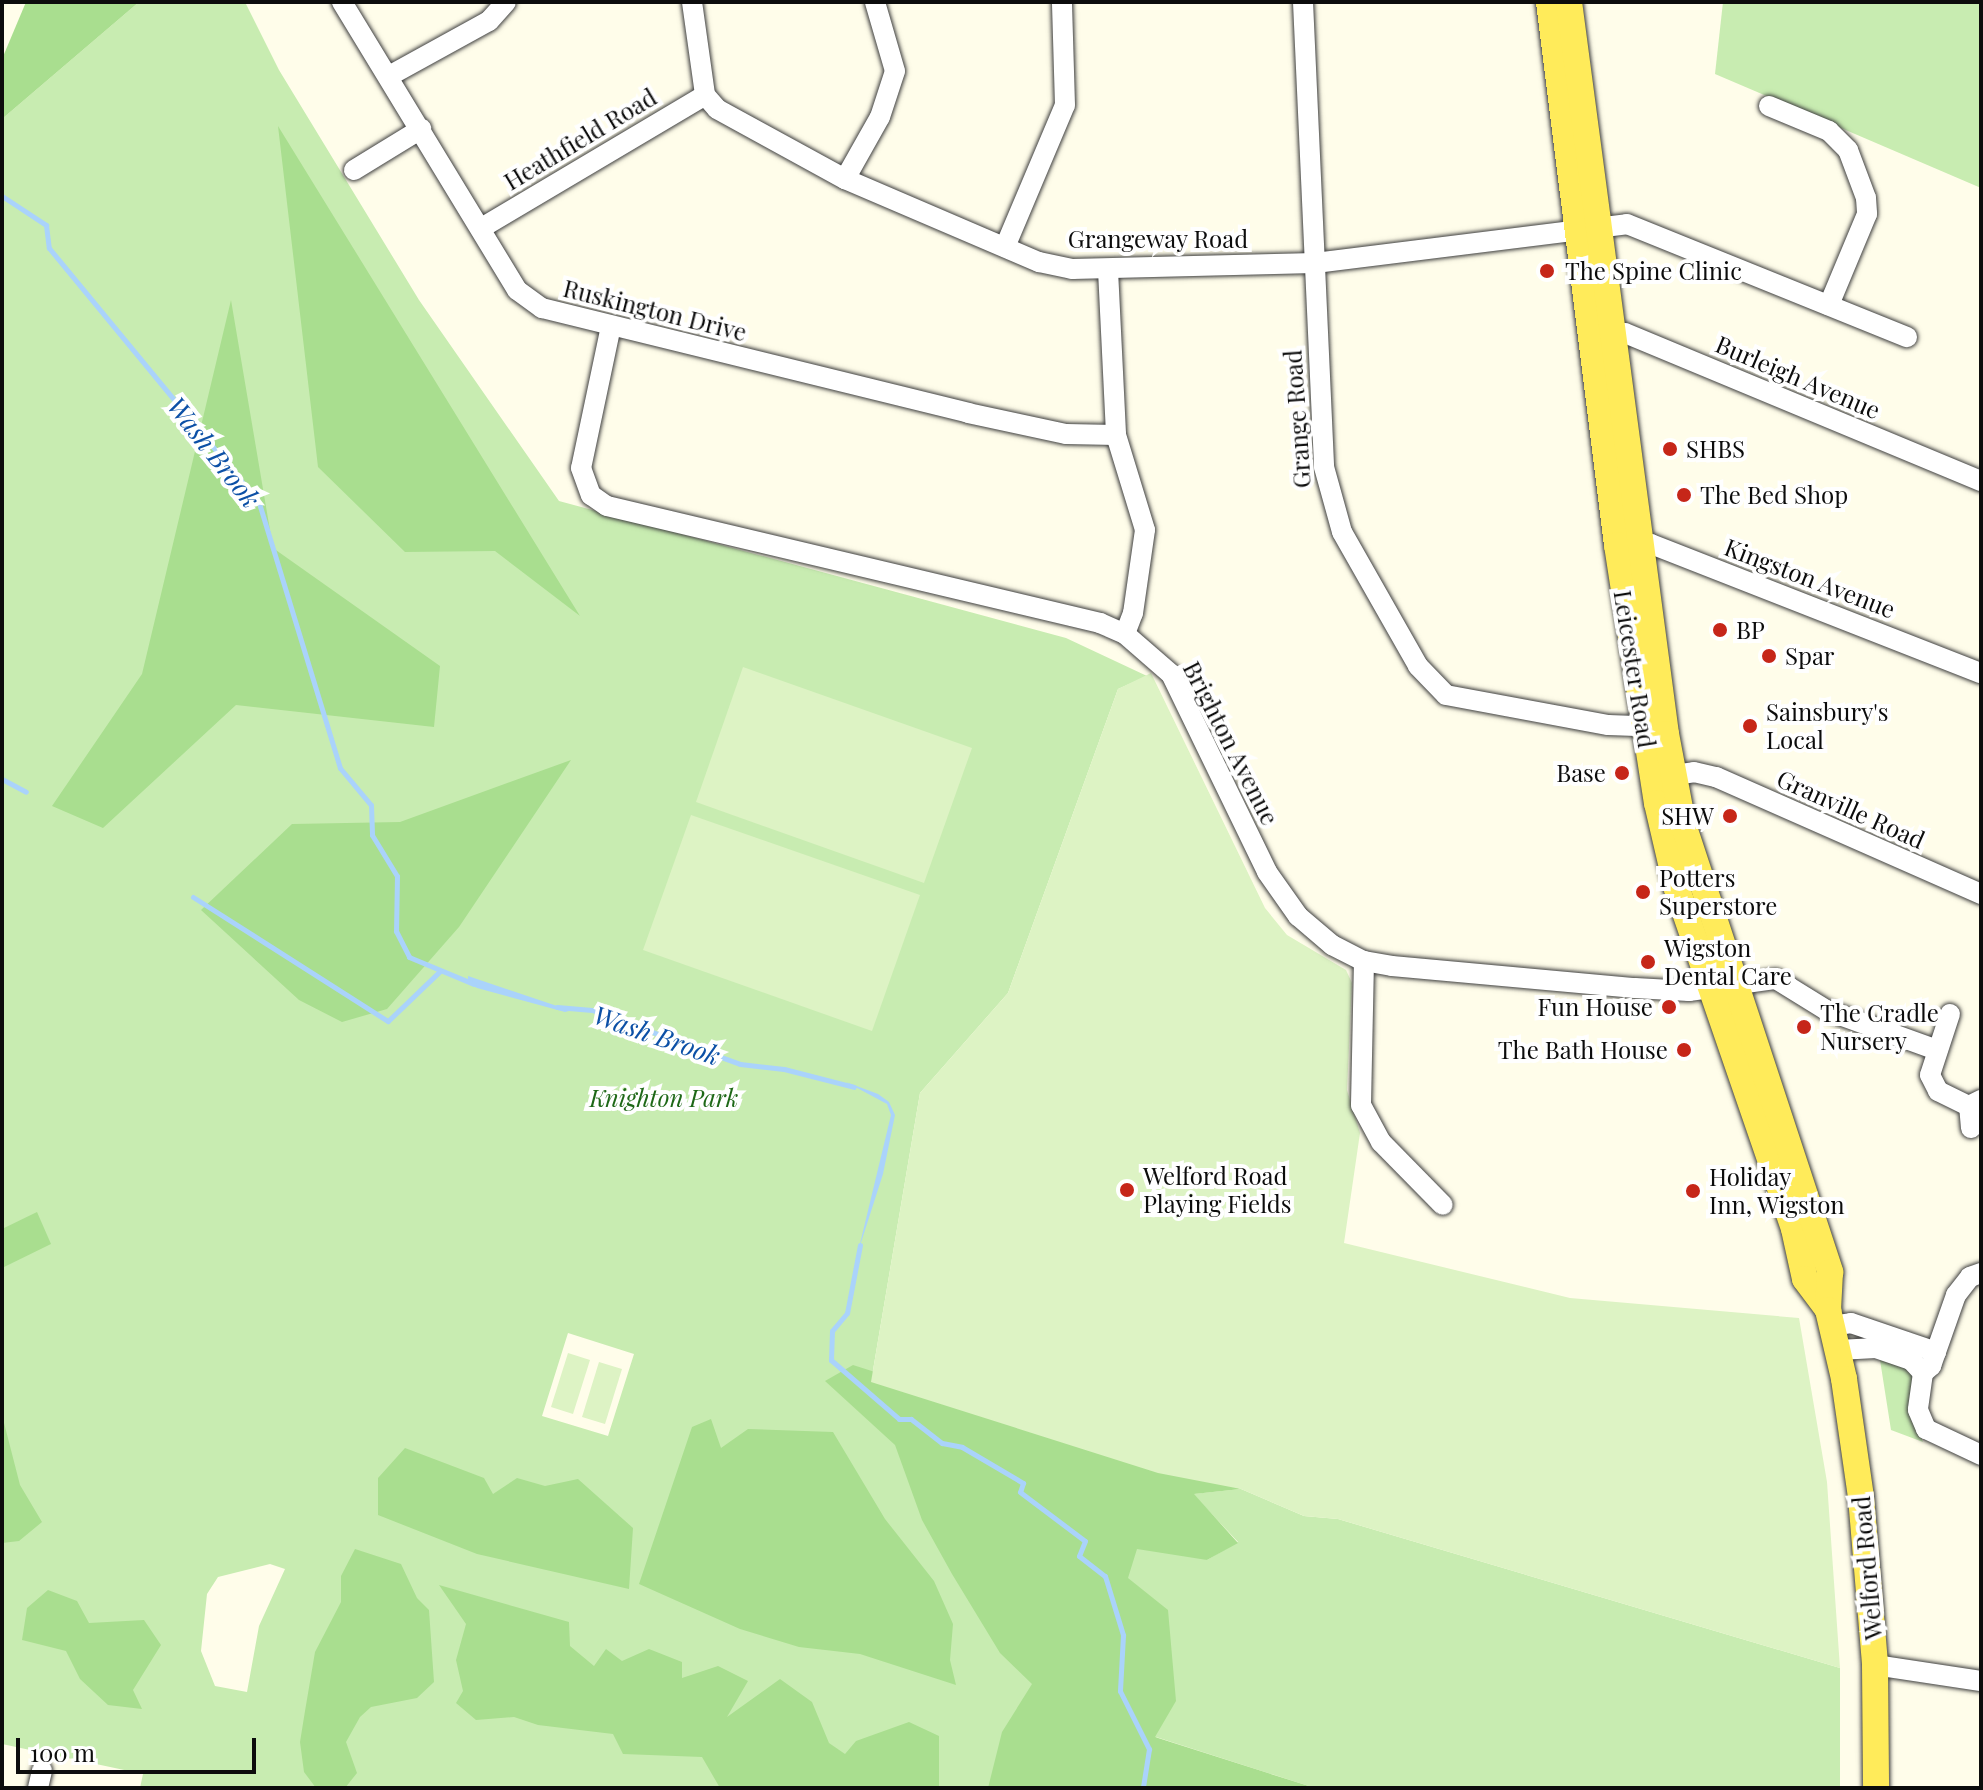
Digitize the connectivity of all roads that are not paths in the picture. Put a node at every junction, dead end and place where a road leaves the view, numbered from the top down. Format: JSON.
{"nodes":[{"id":1,"x":342,"y":2,"type":"edge"},
{"id":2,"x":506,"y":2,"type":"edge"},
{"id":3,"x":692,"y":2,"type":"edge"},
{"id":4,"x":875,"y":2,"type":"edge"},
{"id":5,"x":1062,"y":2,"type":"edge"},
{"id":6,"x":1303,"y":2,"type":"edge"},
{"id":7,"x":1549,"y":2,"type":"edge"},
{"id":8,"x":1569,"y":2,"type":"edge"},
{"id":9,"x":389,"y":76,"type":"junction"},
{"id":10,"x":705,"y":95,"type":"junction"},
{"id":11,"x":1769,"y":106,"type":"dead end"},
{"id":12,"x":421,"y":129,"type":"junction"},
{"id":13,"x":354,"y":170,"type":"dead end"},
{"id":14,"x":845,"y":179,"type":"junction"},
{"id":15,"x":483,"y":227,"type":"junction"},
{"id":16,"x":1591,"y":230,"type":"junction"},
{"id":17,"x":1005,"y":247,"type":"junction"},
{"id":18,"x":1315,"y":263,"type":"junction"},
{"id":19,"x":1108,"y":270,"type":"junction"},
{"id":20,"x":1829,"y":305,"type":"junction"},
{"id":21,"x":611,"y":326,"type":"junction"},
{"id":22,"x":1604,"y":334,"type":"junction"},
{"id":23,"x":1907,"y":337,"type":"dead end"},
{"id":24,"x":1116,"y":435,"type":"junction"},
{"id":25,"x":1981,"y":481,"type":"edge"},
{"id":26,"x":1630,"y":544,"type":"junction"},
{"id":27,"x":1125,"y":634,"type":"junction"},
{"id":28,"x":1981,"y":673,"type":"edge"},
{"id":29,"x":1643,"y":726,"type":"junction"},
{"id":30,"x":1663,"y":776,"type":"junction"},
{"id":31,"x":1981,"y":894,"type":"edge"},
{"id":32,"x":1364,"y":961,"type":"junction"},
{"id":33,"x":1722,"y":988,"type":"junction"},
{"id":34,"x":1950,"y":1014,"type":"dead end"},
{"id":35,"x":1937,"y":1050,"type":"junction"},
{"id":36,"x":1975,"y":1103,"type":"edge"},
{"id":37,"x":1971,"y":1128,"type":"dead end"},
{"id":38,"x":1443,"y":1205,"type":"dead end"},
{"id":39,"x":1981,"y":1273,"type":"edge"},
{"id":40,"x":1833,"y":1329,"type":"junction"},
{"id":41,"x":1931,"y":1362,"type":"junction"},
{"id":42,"x":1981,"y":1455,"type":"edge"},
{"id":43,"x":1875,"y":1665,"type":"junction"},
{"id":44,"x":1981,"y":1681,"type":"edge"},
{"id":45,"x":1876,"y":1788,"type":"edge"}],
"edges":[{"from":1,"to":9,"type":"street","name":"Ruskington Drive"},
{"from":2,"to":9,"type":"street"},
{"from":3,"to":10,"type":"street"},
{"from":4,"to":14,"type":"street"},
{"from":5,"to":17,"type":"street"},
{"from":6,"to":18,"type":"street","name":"Grange Road"},
{"from":7,"to":16,"type":"main road","name":"Leicester Road"},
{"from":8,"to":16,"type":"main road","name":"Leicester Road"},
{"from":9,"to":12,"type":"street","name":"Ruskington Drive"},
{"from":10,"to":14,"type":"street","name":"Grangeway Road"},
{"from":10,"to":15,"type":"street","name":"Heathfield Road"},
{"from":11,"to":20,"type":"street"},
{"from":12,"to":13,"type":"street"},
{"from":12,"to":15,"type":"street","name":"Ruskington Drive"},
{"from":14,"to":17,"type":"street","name":"Grangeway Road"},
{"from":15,"to":21,"type":"street","name":"Ruskington Drive"},
{"from":16,"to":18,"type":"street","name":"Grangeway Road"},
{"from":16,"to":20,"type":"street","name":"Grangeway Road"},
{"from":16,"to":22,"type":"main road","name":"Leicester Road"},
{"from":17,"to":19,"type":"street","name":"Grangeway Road"},
{"from":18,"to":19,"type":"street","name":"Grangeway Road"},
{"from":18,"to":29,"type":"street","name":"Grange Road"},
{"from":19,"to":24,"type":"street"},
{"from":20,"to":23,"type":"street","name":"Grangeway Road"},
{"from":21,"to":24,"type":"street","name":"Ruskington Drive"},
{"from":21,"to":27,"type":"street","name":"Brighton Avenue"},
{"from":22,"to":25,"type":"street","name":"Burleigh Avenue"},
{"from":22,"to":26,"type":"main road","name":"Leicester Road"},
{"from":24,"to":27,"type":"street"},
{"from":26,"to":28,"type":"street","name":"Kingston Avenue"},
{"from":26,"to":29,"type":"main road","name":"Leicester Road"},
{"from":26,"to":30,"type":"main road","name":"Leicester Road"},
{"from":27,"to":32,"type":"street","name":"Brighton Avenue"},
{"from":29,"to":30,"type":"main road","name":"Leicester Road"},
{"from":30,"to":31,"type":"street","name":"Granville Road"},
{"from":30,"to":33,"type":"main road","name":"Leicester Road"},
{"from":32,"to":33,"type":"street","name":"Brighton Avenue"},
{"from":32,"to":38,"type":"street"},
{"from":33,"to":35,"type":"street","name":"Brighton Avenue"},
{"from":33,"to":40,"type":"main road","name":"Leicester Road"},
{"from":34,"to":35,"type":"street"},
{"from":35,"to":36,"type":"street"},
{"from":36,"to":37,"type":"street"},
{"from":39,"to":41,"type":"street"},
{"from":40,"to":41,"type":"street"},
{"from":40,"to":43,"type":"main road","name":"Welford Road"},
{"from":41,"to":42,"type":"street"},
{"from":43,"to":44,"type":"street"},
{"from":43,"to":45,"type":"main road","name":"Welford Road"}]}
